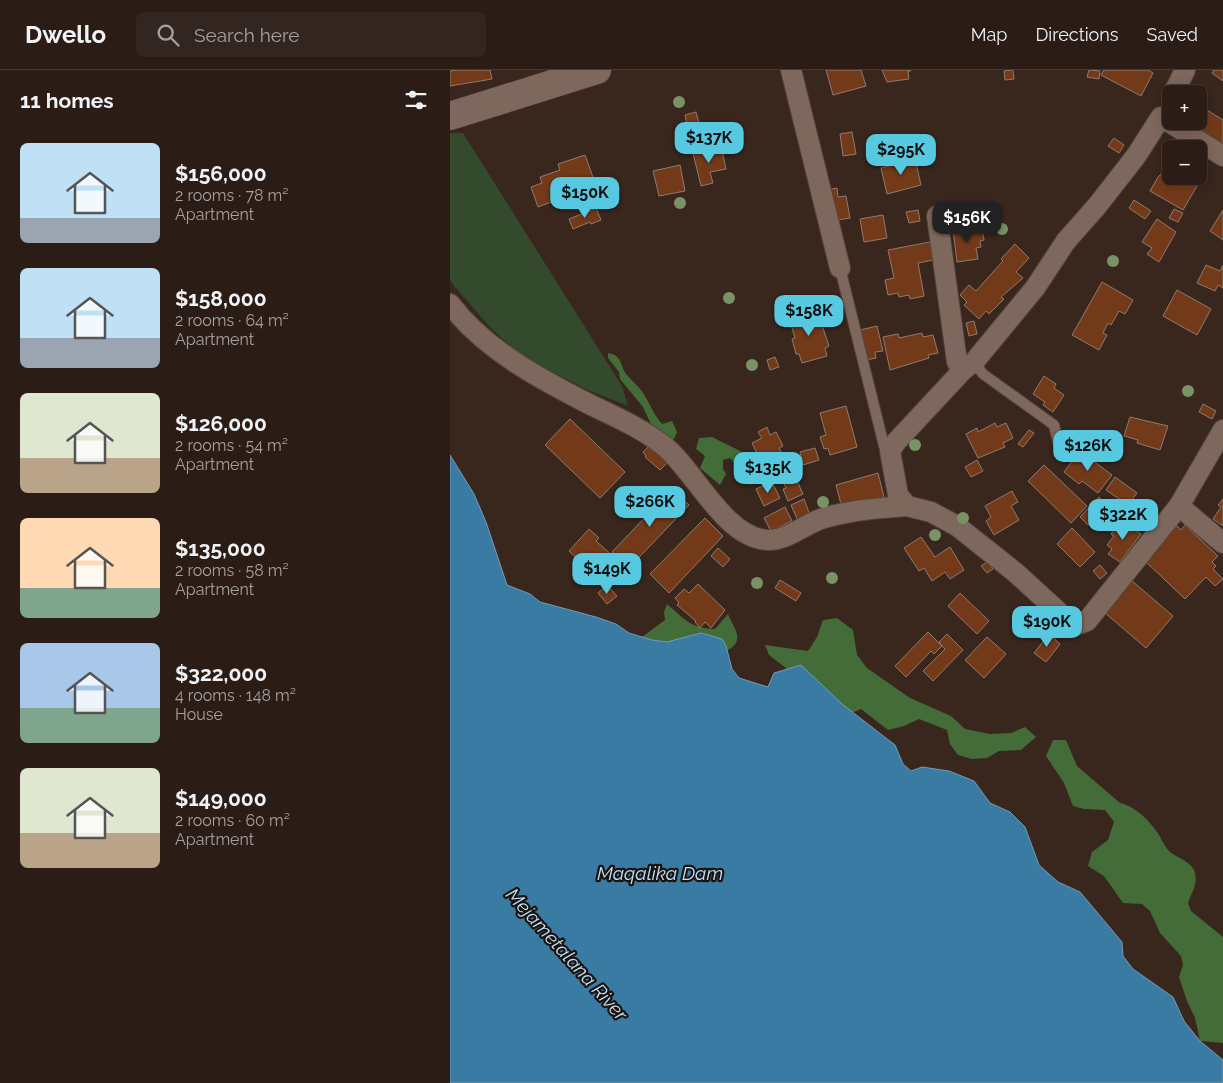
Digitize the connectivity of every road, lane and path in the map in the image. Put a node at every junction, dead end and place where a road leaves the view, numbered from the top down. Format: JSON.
{"nodes":[{"id":1,"x":791,"y":70,"type":"edge"},
{"id":2,"x":1184,"y":70,"type":"edge"},
{"id":3,"x":581,"y":72,"type":"edge"},
{"id":4,"x":1177,"y":85,"type":"edge"},
{"id":5,"x":450,"y":116,"type":"edge"},
{"id":6,"x":1161,"y":117,"type":"joint"},
{"id":7,"x":1223,"y":156,"type":"edge"},
{"id":8,"x":937,"y":216,"type":"dead end"},
{"id":9,"x":840,"y":268,"type":"joint"},
{"id":10,"x":450,"y":304,"type":"edge"},
{"id":11,"x":969,"y":365,"type":"junction"},
{"id":12,"x":1223,"y":430,"type":"edge"},
{"id":13,"x":1059,"y":446,"type":"dead end"},
{"id":14,"x":890,"y":451,"type":"junction"},
{"id":15,"x":906,"y":506,"type":"junction"},
{"id":16,"x":1179,"y":506,"type":"junction"},
{"id":17,"x":1223,"y":543,"type":"edge"}],
"edges":[{"from":1,"to":9,"type":"street"},
{"from":2,"to":4,"type":"street"},
{"from":3,"to":5,"type":"main road"},
{"from":6,"to":7,"type":"street"},
{"from":6,"to":11,"type":"street"},
{"from":8,"to":11,"type":"street"},
{"from":9,"to":14,"type":"lane"},
{"from":10,"to":15,"type":"street"},
{"from":11,"to":13,"type":"lane"},
{"from":11,"to":14,"type":"street"},
{"from":12,"to":16,"type":"street"},
{"from":14,"to":15,"type":"street"},
{"from":15,"to":16,"type":"street"},
{"from":16,"to":17,"type":"street"}]}
